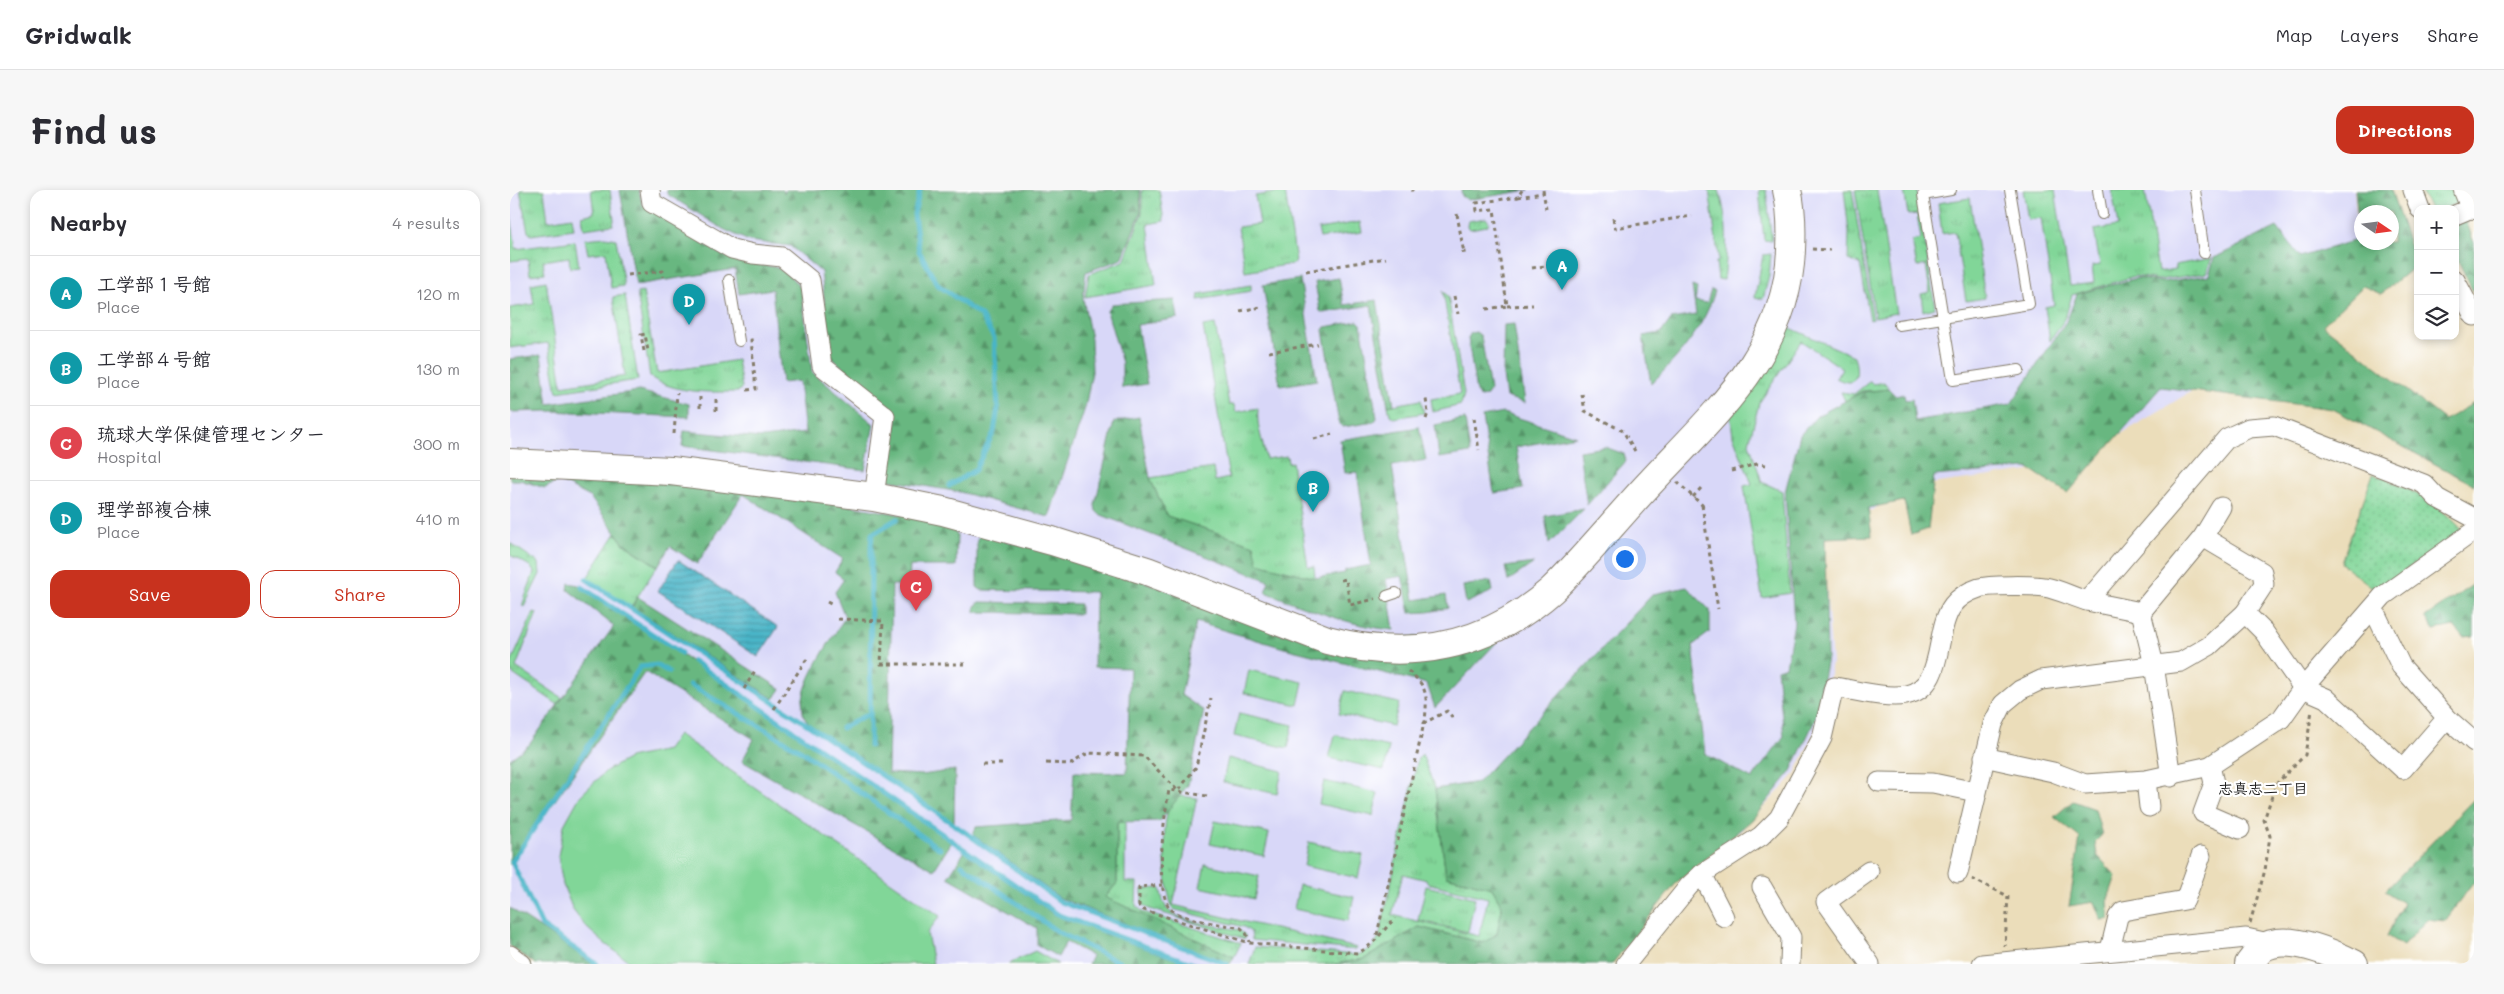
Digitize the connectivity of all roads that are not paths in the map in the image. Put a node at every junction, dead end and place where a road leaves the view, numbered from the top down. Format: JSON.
{"nodes":[{"id":1,"x":650,"y":190,"type":"edge"},
{"id":2,"x":1787,"y":190,"type":"edge"},
{"id":3,"x":1951,"y":190,"type":"edge"},
{"id":4,"x":2010,"y":190,"type":"edge"},
{"id":5,"x":2098,"y":190,"type":"edge"},
{"id":6,"x":2195,"y":190,"type":"edge"},
{"id":7,"x":2413,"y":190,"type":"edge"},
{"id":8,"x":2468,"y":190,"type":"edge"},
{"id":9,"x":1923,"y":192,"type":"edge"},
{"id":10,"x":2419,"y":205,"type":"edge"},
{"id":11,"x":2474,"y":206,"type":"edge"},
{"id":12,"x":2459,"y":213,"type":"edge"},
{"id":13,"x":2102,"y":214,"type":"dead end"},
{"id":14,"x":2204,"y":253,"type":"dead end"},
{"id":15,"x":729,"y":280,"type":"dead end"},
{"id":16,"x":2459,"y":288,"type":"edge"},
{"id":17,"x":2474,"y":316,"type":"edge"},
{"id":18,"x":1943,"y":318,"type":"junction"},
{"id":19,"x":1899,"y":325,"type":"dead end"},
{"id":20,"x":739,"y":341,"type":"dead end"},
{"id":21,"x":2019,"y":370,"type":"dead end"},
{"id":22,"x":510,"y":463,"type":"edge"},
{"id":23,"x":874,"y":497,"type":"junction"},
{"id":24,"x":2221,"y":507,"type":"dead end"},
{"id":25,"x":2474,"y":518,"type":"edge"},
{"id":26,"x":2474,"y":531,"type":"edge"},
{"id":27,"x":2203,"y":537,"type":"junction"},
{"id":28,"x":2087,"y":602,"type":"junction"},
{"id":29,"x":2373,"y":608,"type":"junction"},
{"id":30,"x":2142,"y":612,"type":"junction"},
{"id":31,"x":2245,"y":613,"type":"junction"},
{"id":32,"x":2154,"y":665,"type":"junction"},
{"id":33,"x":2308,"y":690,"type":"junction"},
{"id":34,"x":2448,"y":718,"type":"junction"},
{"id":35,"x":2474,"y":742,"type":"edge"},
{"id":36,"x":1984,"y":757,"type":"junction"},
{"id":37,"x":2210,"y":766,"type":"junction"},
{"id":38,"x":2170,"y":777,"type":"junction"},
{"id":39,"x":2146,"y":780,"type":"junction"},
{"id":40,"x":1879,"y":782,"type":"dead end"},
{"id":41,"x":1976,"y":792,"type":"junction"},
{"id":42,"x":2149,"y":807,"type":"dead end"},
{"id":43,"x":2240,"y":828,"type":"dead end"},
{"id":44,"x":2201,"y":856,"type":"dead end"},
{"id":45,"x":1869,"y":871,"type":"dead end"},
{"id":46,"x":1958,"y":873,"type":"road end"},
{"id":47,"x":1702,"y":874,"type":"junction"},
{"id":48,"x":1762,"y":887,"type":"dead end"},
{"id":49,"x":1724,"y":917,"type":"dead end"},
{"id":50,"x":2110,"y":950,"type":"junction"},
{"id":51,"x":2248,"y":951,"type":"edge"},
{"id":52,"x":1626,"y":964,"type":"edge"},
{"id":53,"x":1790,"y":964,"type":"edge"},
{"id":54,"x":1870,"y":964,"type":"edge"},
{"id":55,"x":1982,"y":964,"type":"edge"},
{"id":56,"x":2354,"y":964,"type":"edge"}],
"edges":[{"from":1,"to":23,"type":"street"},
{"from":2,"to":23,"type":"main road"},
{"from":3,"to":9,"type":"lane"},
{"from":4,"to":18,"type":"lane"},
{"from":5,"to":13,"type":"lane"},
{"from":6,"to":14,"type":"lane"},
{"from":7,"to":10,"type":"street"},
{"from":8,"to":11,"type":"main road"},
{"from":9,"to":18,"type":"lane"},
{"from":11,"to":12,"type":"street"},
{"from":15,"to":20,"type":"lane"},
{"from":16,"to":17,"type":"street"},
{"from":18,"to":19,"type":"lane"},
{"from":18,"to":21,"type":"lane"},
{"from":22,"to":23,"type":"main road"},
{"from":24,"to":27,"type":"street"},
{"from":25,"to":28,"type":"street"},
{"from":26,"to":29,"type":"street"},
{"from":27,"to":30,"type":"street"},
{"from":27,"to":31,"type":"street"},
{"from":28,"to":30,"type":"street"},
{"from":28,"to":47,"type":"street"},
{"from":29,"to":33,"type":"street"},
{"from":29,"to":34,"type":"street"},
{"from":30,"to":32,"type":"street"},
{"from":31,"to":32,"type":"street"},
{"from":31,"to":33,"type":"street"},
{"from":32,"to":36,"type":"street"},
{"from":32,"to":38,"type":"street"},
{"from":33,"to":34,"type":"street"},
{"from":33,"to":37,"type":"street"},
{"from":34,"to":35,"type":"street"},
{"from":36,"to":39,"type":"street"},
{"from":36,"to":41,"type":"street"},
{"from":37,"to":38,"type":"street"},
{"from":37,"to":43,"type":"street"},
{"from":38,"to":39,"type":"street"},
{"from":39,"to":42,"type":"street"},
{"from":40,"to":41,"type":"street"},
{"from":41,"to":46,"type":"street"},
{"from":44,"to":50,"type":"street"},
{"from":45,"to":54,"type":"street"},
{"from":47,"to":49,"type":"street"},
{"from":47,"to":52,"type":"street"},
{"from":48,"to":53,"type":"street"},
{"from":50,"to":51,"type":"street"},
{"from":50,"to":55,"type":"street"},
{"from":51,"to":56,"type":"main road"}]}
